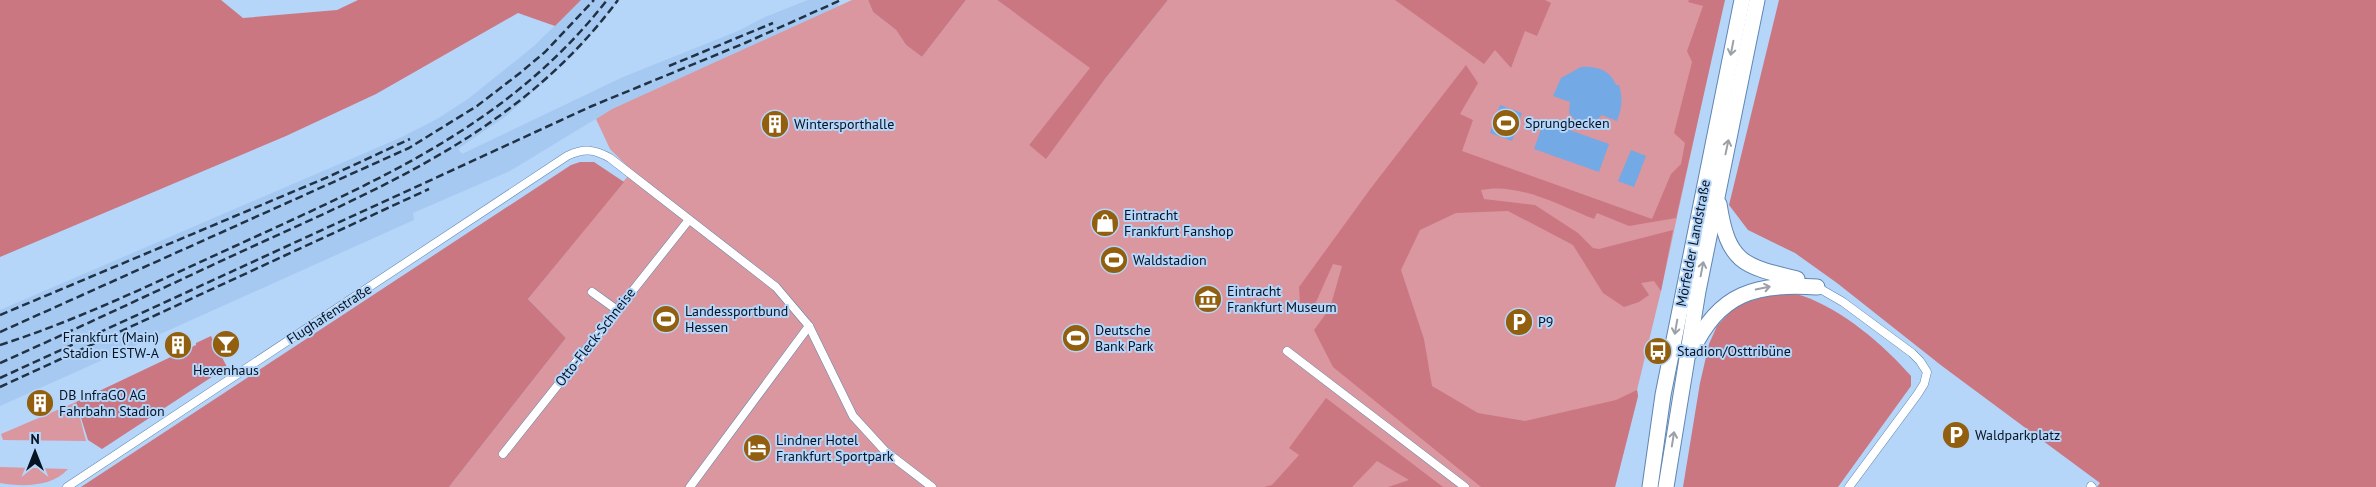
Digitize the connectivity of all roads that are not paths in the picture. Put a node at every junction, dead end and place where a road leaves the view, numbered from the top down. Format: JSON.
{"nodes":[{"id":1,"x":1742,"y":0,"type":"edge"},
{"id":2,"x":1757,"y":0,"type":"edge"},
{"id":3,"x":1717,"y":195,"type":"junction"},
{"id":4,"x":688,"y":220,"type":"junction"},
{"id":5,"x":1817,"y":287,"type":"junction"},
{"id":6,"x":592,"y":292,"type":"dead end"},
{"id":7,"x":617,"y":310,"type":"junction"},
{"id":8,"x":809,"y":326,"type":"junction"},
{"id":9,"x":1287,"y":351,"type":"dead end"},
{"id":10,"x":1684,"y":369,"type":"junction"},
{"id":11,"x":1663,"y":395,"type":"junction"},
{"id":12,"x":503,"y":454,"type":"dead end"},
{"id":13,"x":67,"y":487,"type":"edge"},
{"id":14,"x":690,"y":487,"type":"edge"},
{"id":15,"x":932,"y":487,"type":"edge"},
{"id":16,"x":1464,"y":487,"type":"edge"},
{"id":17,"x":1641,"y":487,"type":"edge"},
{"id":18,"x":1650,"y":487,"type":"edge"},
{"id":19,"x":1666,"y":487,"type":"edge"},
{"id":20,"x":1849,"y":487,"type":"edge"}],
"edges":[{"from":1,"to":11,"type":"highway","name":"Mörfelder Landstraße","one_way":true},
{"from":3,"to":2,"type":"highway","name":"Mörfelder Landstraße","one_way":true},
{"from":3,"to":5,"type":"highway"},
{"from":10,"to":3,"type":"highway","name":"Mörfelder Landstraße","one_way":true},
{"from":4,"to":7,"type":"street","name":"Otto-Fleck-Schneise"},
{"from":4,"to":8,"type":"street"},
{"from":4,"to":13,"type":"street","name":"Flughafenstraße"},
{"from":10,"to":5,"type":"highway","one_way":true},
{"from":5,"to":20,"type":"street"},
{"from":6,"to":7,"type":"street"},
{"from":7,"to":12,"type":"street","name":"Otto-Fleck-Schneise"},
{"from":8,"to":14,"type":"street"},
{"from":8,"to":15,"type":"street"},
{"from":9,"to":16,"type":"street"},
{"from":19,"to":10,"type":"highway","name":"Mörfelder Landstraße","one_way":true},
{"from":11,"to":17,"type":"highway"},
{"from":11,"to":18,"type":"highway","name":"Mörfelder Landstraße"}]}
